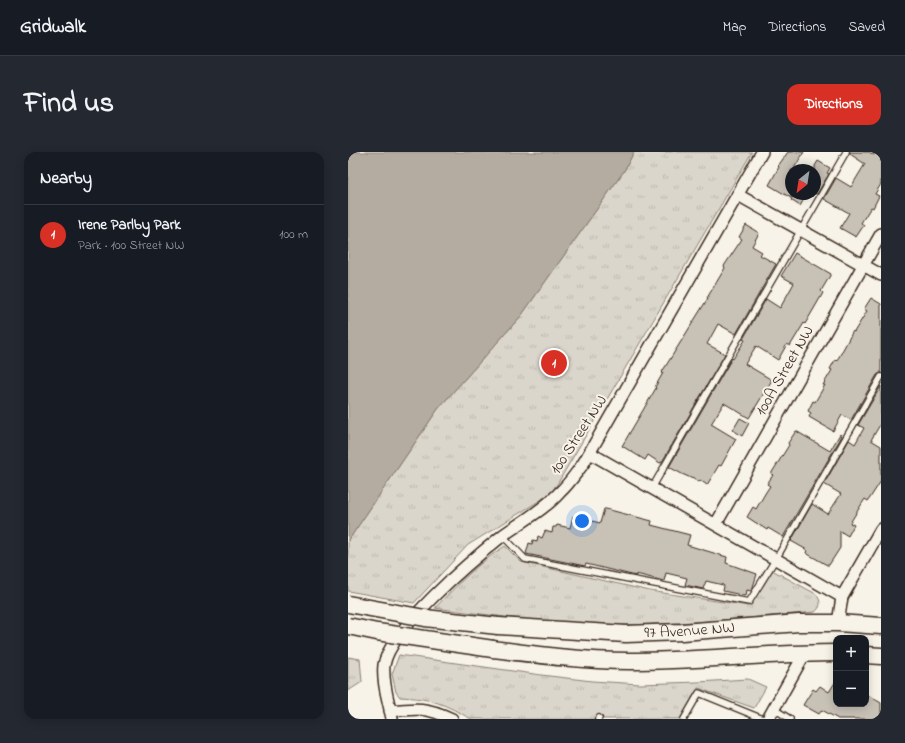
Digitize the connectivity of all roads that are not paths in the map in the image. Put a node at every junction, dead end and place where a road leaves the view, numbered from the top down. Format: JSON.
{"nodes":[{"id":1,"x":762,"y":152,"type":"edge"},
{"id":2,"x":846,"y":152,"type":"edge"},
{"id":3,"x":738,"y":195,"type":"junction"},
{"id":4,"x":801,"y":231,"type":"junction"},
{"id":5,"x":881,"y":234,"type":"edge"},
{"id":6,"x":863,"y":265,"type":"junction"},
{"id":7,"x":881,"y":275,"type":"edge"},
{"id":8,"x":881,"y":377,"type":"edge"},
{"id":9,"x":590,"y":453,"type":"junction"},
{"id":10,"x":652,"y":488,"type":"junction"},
{"id":11,"x":716,"y":524,"type":"junction"},
{"id":12,"x":881,"y":529,"type":"edge"},
{"id":13,"x":502,"y":536,"type":"junction"},
{"id":14,"x":776,"y":559,"type":"junction"},
{"id":15,"x":842,"y":597,"type":"junction"},
{"id":16,"x":348,"y":604,"type":"edge"},
{"id":17,"x":838,"y":623,"type":"junction"},
{"id":18,"x":348,"y":626,"type":"edge"},
{"id":19,"x":881,"y":626,"type":"edge"},
{"id":20,"x":805,"y":653,"type":"junction"},
{"id":21,"x":833,"y":653,"type":"edge"},
{"id":22,"x":869,"y":655,"type":"edge"},
{"id":23,"x":881,"y":656,"type":"edge"},
{"id":24,"x":771,"y":714,"type":"edge"},
{"id":25,"x":391,"y":715,"type":"edge"},
{"id":26,"x":452,"y":719,"type":"edge"},
{"id":27,"x":684,"y":719,"type":"edge"},
{"id":28,"x":763,"y":719,"type":"edge"},
{"id":29,"x":790,"y":719,"type":"edge"}],
"edges":[{"from":1,"to":3,"type":"street","name":"100 Street NW"},
{"from":2,"to":4,"type":"lane"},
{"from":3,"to":4,"type":"street"},
{"from":3,"to":9,"type":"street","name":"100 Street NW"},
{"from":4,"to":6,"type":"street"},
{"from":4,"to":10,"type":"lane"},
{"from":5,"to":6,"type":"street","name":"100A Street NW"},
{"from":6,"to":7,"type":"street"},
{"from":6,"to":11,"type":"street","name":"100A Street NW"},
{"from":8,"to":14,"type":"lane"},
{"from":9,"to":10,"type":"street"},
{"from":9,"to":13,"type":"street","name":"100 Street NW"},
{"from":10,"to":11,"type":"street"},
{"from":11,"to":14,"type":"street"},
{"from":12,"to":15,"type":"street"},
{"from":13,"to":14,"type":"lane"},
{"from":13,"to":25,"type":"street","name":"100 Street NW"},
{"from":14,"to":15,"type":"street"},
{"from":15,"to":17,"type":"street"},
{"from":16,"to":17,"type":"main road","name":"97 Avenue NW","bridge":true},
{"from":17,"to":19,"type":"main road","name":"97 Avenue NW"},
{"from":18,"to":20,"type":"main road","name":"97 Avenue NW","bridge":true},
{"from":20,"to":21,"type":"main road","name":"97 Avenue NW"},
{"from":20,"to":24,"type":"street"},
{"from":22,"to":23,"type":"main road"},
{"from":24,"to":29,"type":"lane"},
{"from":25,"to":26,"type":"street"},
{"from":27,"to":28,"type":"lane"}]}
